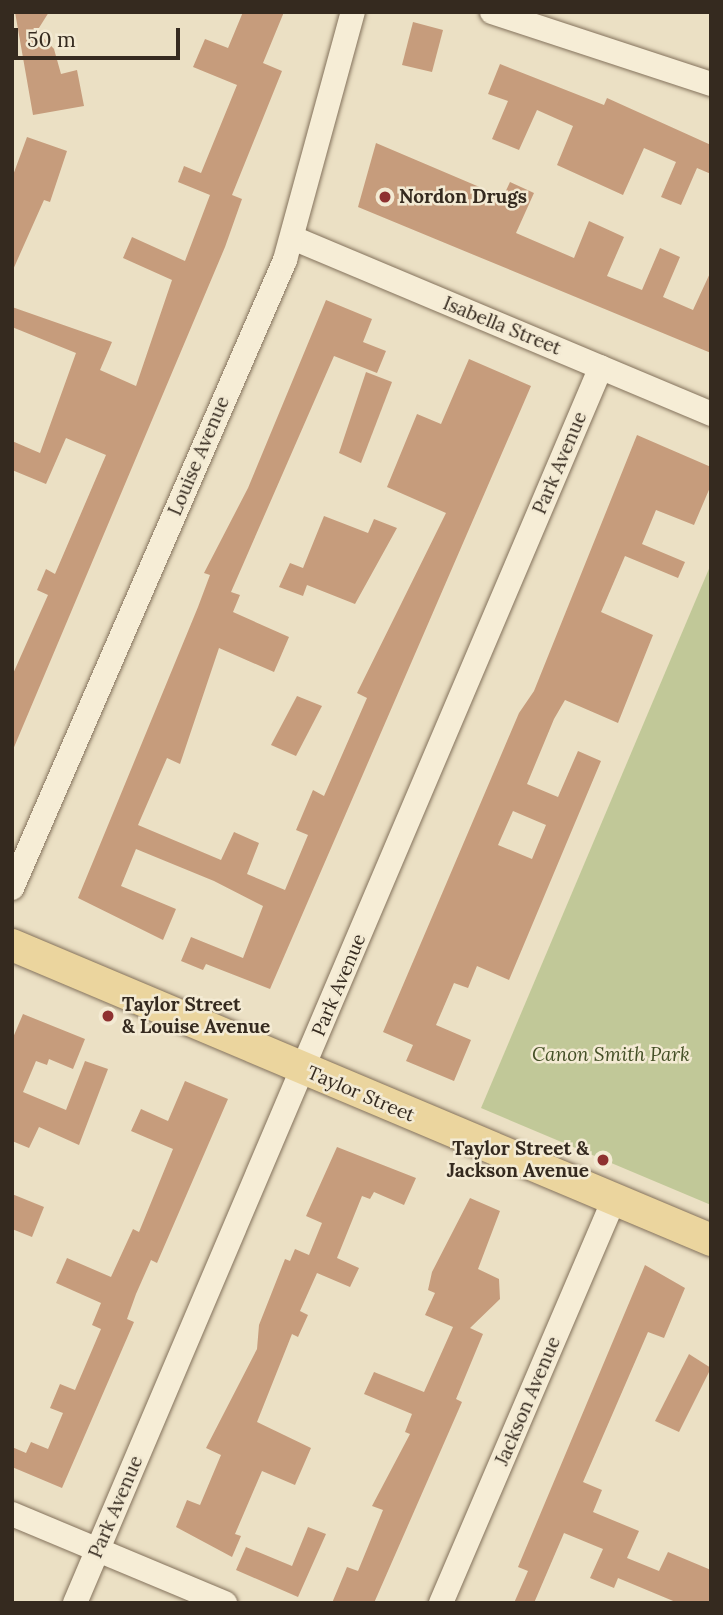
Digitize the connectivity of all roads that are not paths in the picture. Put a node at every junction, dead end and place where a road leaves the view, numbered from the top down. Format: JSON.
{"nodes":[{"id":1,"x":353,"y":12,"type":"edge"},
{"id":2,"x":492,"y":12,"type":"edge"},
{"id":3,"x":711,"y":84,"type":"edge"},
{"id":4,"x":293,"y":238,"type":"junction"},
{"id":5,"x":601,"y":367,"type":"junction"},
{"id":6,"x":711,"y":414,"type":"edge"},
{"id":7,"x":12,"y":888,"type":"edge"},
{"id":8,"x":12,"y":945,"type":"edge"},
{"id":9,"x":303,"y":1069,"type":"junction"},
{"id":10,"x":614,"y":1199,"type":"junction"},
{"id":11,"x":711,"y":1240,"type":"edge"},
{"id":12,"x":12,"y":1514,"type":"edge"},
{"id":13,"x":98,"y":1550,"type":"junction"},
{"id":14,"x":75,"y":1603,"type":"edge"},
{"id":15,"x":225,"y":1603,"type":"edge"},
{"id":16,"x":441,"y":1603,"type":"edge"}],
"edges":[{"from":1,"to":4,"type":"street","name":"Louise Avenue"},
{"from":2,"to":3,"type":"street"},
{"from":4,"to":5,"type":"street","name":"Isabella Street"},
{"from":4,"to":7,"type":"street","name":"Louise Avenue"},
{"from":5,"to":6,"type":"street","name":"Isabella Street"},
{"from":5,"to":9,"type":"street","name":"Park Avenue"},
{"from":8,"to":9,"type":"main road","name":"Taylor Street"},
{"from":9,"to":10,"type":"main road","name":"Taylor Street"},
{"from":9,"to":13,"type":"street","name":"Park Avenue"},
{"from":10,"to":11,"type":"main road","name":"Taylor Street"},
{"from":10,"to":16,"type":"street","name":"Jackson Avenue"},
{"from":12,"to":13,"type":"street"},
{"from":13,"to":14,"type":"street","name":"Park Avenue"},
{"from":13,"to":15,"type":"street"}]}
